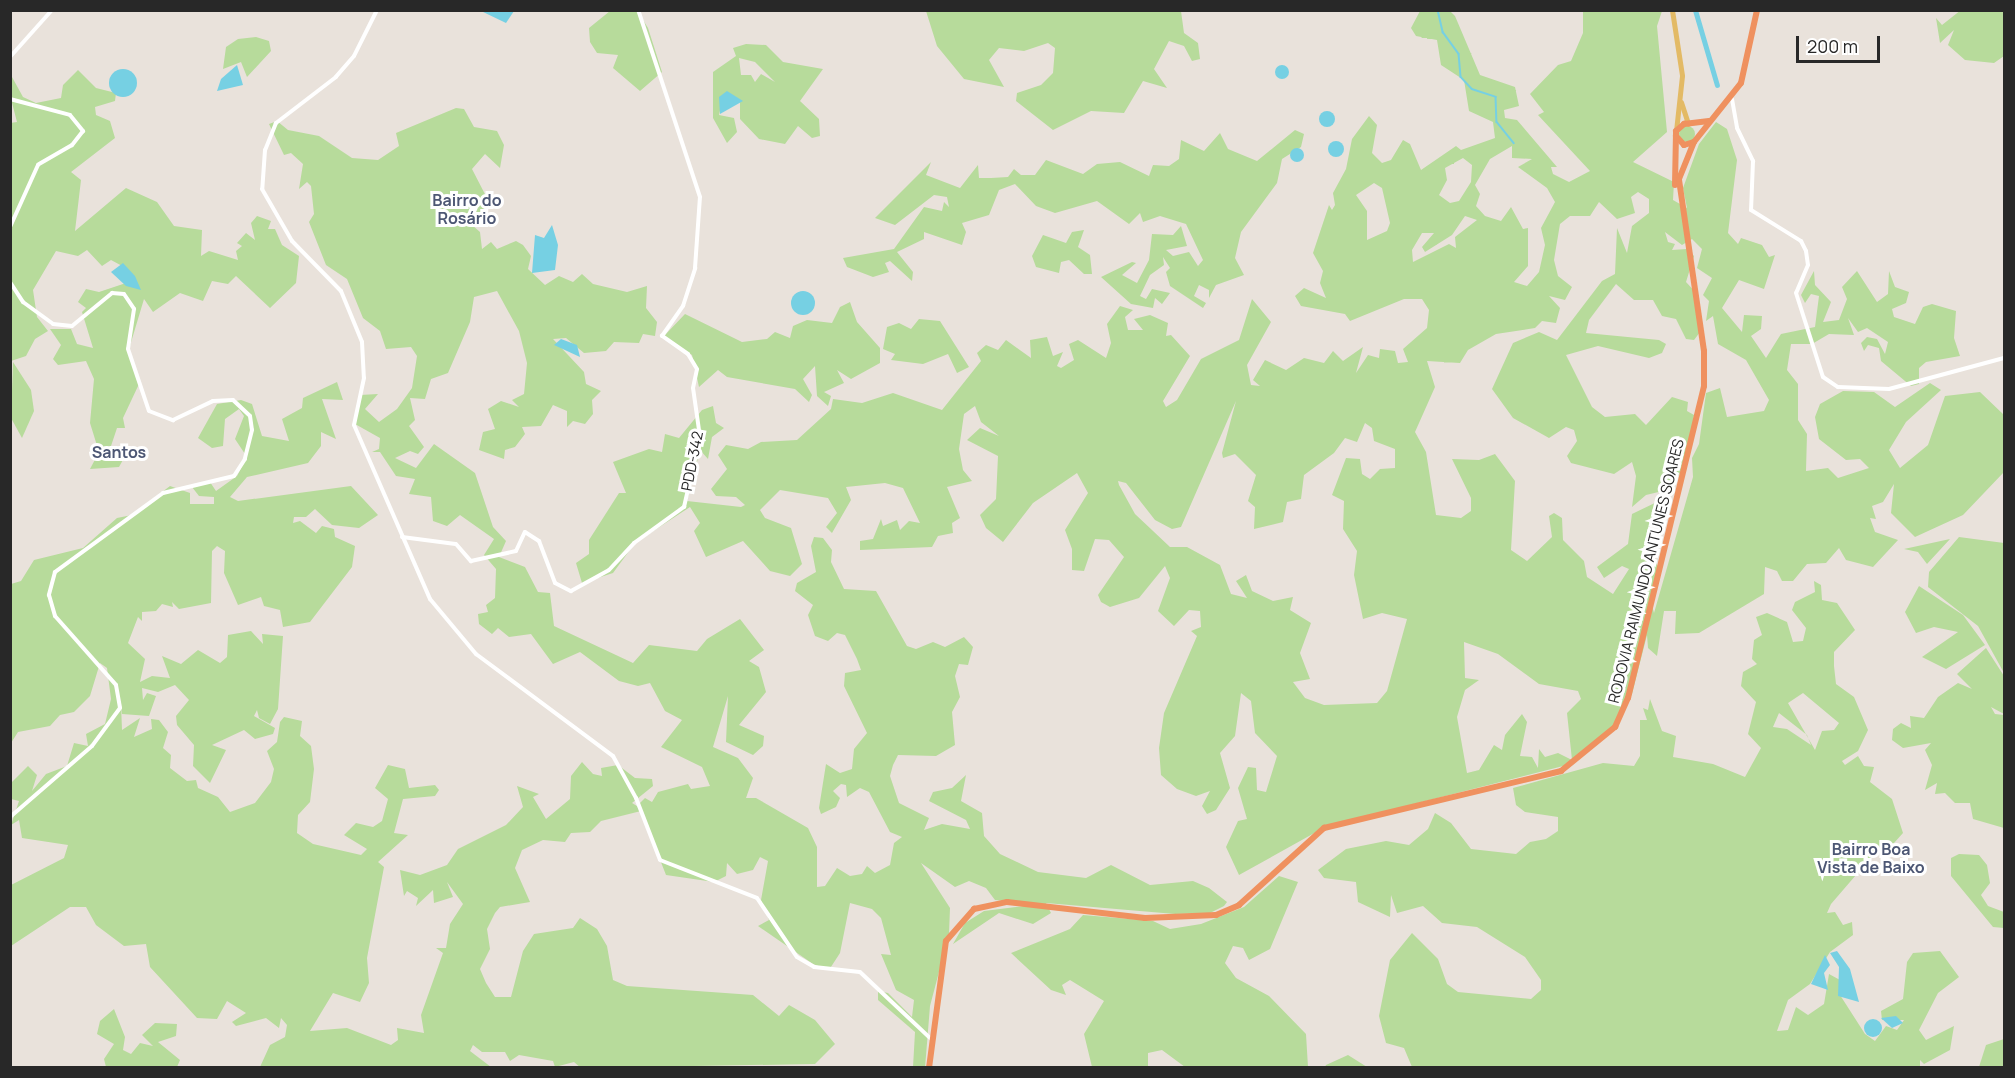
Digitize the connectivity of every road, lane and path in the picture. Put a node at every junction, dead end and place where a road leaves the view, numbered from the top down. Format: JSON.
{"nodes":[{"id":1,"x":52,"y":10,"type":"edge"},
{"id":2,"x":377,"y":10,"type":"edge"},
{"id":3,"x":638,"y":10,"type":"edge"},
{"id":4,"x":1672,"y":10,"type":"edge"},
{"id":5,"x":1757,"y":10,"type":"edge"},
{"id":6,"x":10,"y":57,"type":"edge"},
{"id":7,"x":1681,"y":86,"type":"junction"},
{"id":8,"x":10,"y":99,"type":"edge"},
{"id":9,"x":1732,"y":99,"type":"junction"},
{"id":10,"x":1718,"y":114,"type":"junction"},
{"id":11,"x":1689,"y":124,"type":"junction"},
{"id":12,"x":1676,"y":133,"type":"junction"},
{"id":13,"x":1695,"y":140,"type":"junction"},
{"id":14,"x":1678,"y":200,"type":"junction"},
{"id":15,"x":10,"y":227,"type":"edge"},
{"id":16,"x":10,"y":282,"type":"edge"},
{"id":17,"x":2004,"y":358,"type":"edge"},
{"id":18,"x":402,"y":537,"type":"junction"},
{"id":19,"x":10,"y":817,"type":"edge"},
{"id":20,"x":930,"y":1038,"type":"junction"},
{"id":21,"x":928,"y":1068,"type":"edge"}],
"edges":[{"from":1,"to":6,"type":"street"},
{"from":2,"to":18,"type":"street"},
{"from":3,"to":18,"type":"street","name":"PDD-342","number":"PDD-342"},
{"from":4,"to":7,"type":"main road"},
{"from":5,"to":9,"type":"highway","name":"RODOVIA RAIMUNDO ANTUNES SOARES"},
{"from":7,"to":11,"type":"main road"},
{"from":7,"to":12,"type":"main road"},
{"from":8,"to":15,"type":"street"},
{"from":9,"to":10,"type":"highway","name":"RODOVIA RAIMUNDO ANTUNES SOARES"},
{"from":9,"to":17,"type":"street"},
{"from":10,"to":11,"type":"highway","name":"RODOVIA RAIMUNDO ANTUNES SOARES"},
{"from":10,"to":13,"type":"highway","name":"RODOVIA RAIMUNDO ANTUNES SOARES"},
{"from":11,"to":12,"type":"highway","name":"RODOVIA RAIMUNDO ANTUNES SOARES"},
{"from":11,"to":13,"type":"highway"},
{"from":12,"to":13,"type":"highway"},
{"from":12,"to":14,"type":"highway","name":"RODOVIA RAIMUNDO ANTUNES SOARES"},
{"from":13,"to":14,"type":"highway","name":"RODOVIA RAIMUNDO ANTUNES SOARES"},
{"from":14,"to":20,"type":"highway","name":"RODOVIA RAIMUNDO ANTUNES SOARES"},
{"from":16,"to":19,"type":"street"},
{"from":18,"to":20,"type":"street"},
{"from":20,"to":21,"type":"highway","name":"RODOVIA RAIMUNDO ANTUNES SOARES"}]}
